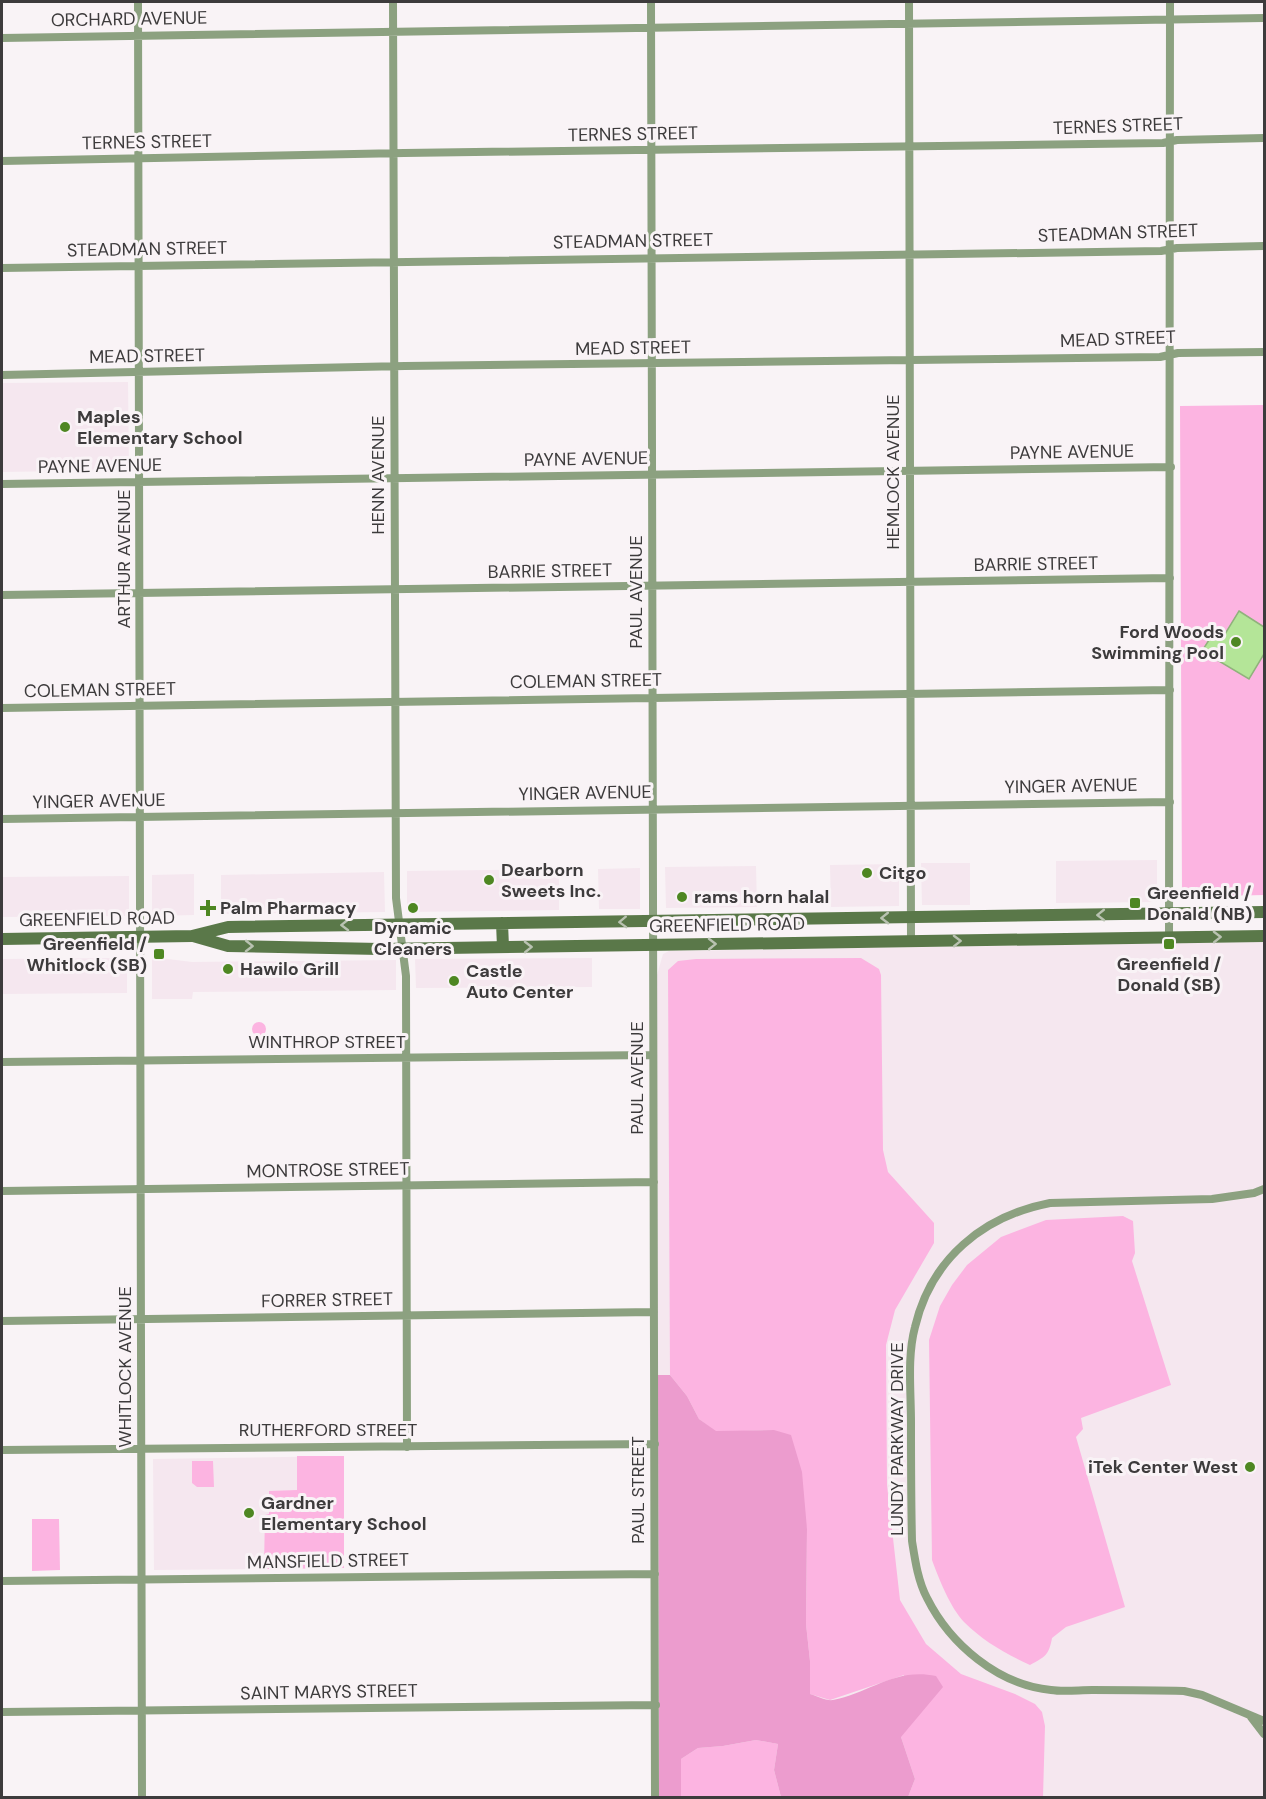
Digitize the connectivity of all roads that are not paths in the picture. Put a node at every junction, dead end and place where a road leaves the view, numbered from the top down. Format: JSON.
{"nodes":[{"id":1,"x":138,"y":2,"type":"edge"},
{"id":2,"x":393,"y":2,"type":"edge"},
{"id":3,"x":651,"y":2,"type":"edge"},
{"id":4,"x":909,"y":2,"type":"edge"},
{"id":5,"x":1170,"y":2,"type":"edge"},
{"id":6,"x":1264,"y":18,"type":"edge"},
{"id":7,"x":1170,"y":20,"type":"junction"},
{"id":8,"x":909,"y":24,"type":"junction"},
{"id":9,"x":651,"y":27,"type":"junction"},
{"id":10,"x":393,"y":31,"type":"junction"},
{"id":11,"x":138,"y":35,"type":"junction"},
{"id":12,"x":2,"y":38,"type":"edge"},
{"id":13,"x":1264,"y":138,"type":"edge"},
{"id":14,"x":1170,"y":141,"type":"junction"},
{"id":15,"x":909,"y":147,"type":"junction"},
{"id":16,"x":651,"y":151,"type":"junction"},
{"id":17,"x":394,"y":153,"type":"junction"},
{"id":18,"x":139,"y":159,"type":"junction"},
{"id":19,"x":2,"y":161,"type":"edge"},
{"id":20,"x":1264,"y":246,"type":"edge"},
{"id":21,"x":1170,"y":249,"type":"junction"},
{"id":22,"x":909,"y":254,"type":"junction"},
{"id":23,"x":651,"y":258,"type":"junction"},
{"id":24,"x":394,"y":261,"type":"junction"},
{"id":25,"x":139,"y":265,"type":"junction"},
{"id":26,"x":2,"y":268,"type":"edge"},
{"id":27,"x":1264,"y":352,"type":"edge"},
{"id":28,"x":1170,"y":355,"type":"junction"},
{"id":29,"x":909,"y":360,"type":"junction"},
{"id":30,"x":652,"y":364,"type":"junction"},
{"id":31,"x":394,"y":367,"type":"junction"},
{"id":32,"x":140,"y":373,"type":"junction"},
{"id":33,"x":2,"y":375,"type":"edge"},
{"id":34,"x":1171,"y":467,"type":"junction"},
{"id":35,"x":910,"y":471,"type":"junction"},
{"id":36,"x":652,"y":475,"type":"junction"},
{"id":37,"x":395,"y":478,"type":"junction"},
{"id":38,"x":140,"y":482,"type":"junction"},
{"id":39,"x":2,"y":484,"type":"edge"},
{"id":40,"x":1170,"y":578,"type":"junction"},
{"id":41,"x":910,"y":582,"type":"junction"},
{"id":42,"x":653,"y":586,"type":"junction"},
{"id":43,"x":395,"y":589,"type":"junction"},
{"id":44,"x":140,"y":593,"type":"junction"},
{"id":45,"x":2,"y":595,"type":"edge"},
{"id":46,"x":1170,"y":690,"type":"junction"},
{"id":47,"x":910,"y":694,"type":"junction"},
{"id":48,"x":653,"y":697,"type":"junction"},
{"id":49,"x":395,"y":700,"type":"junction"},
{"id":50,"x":141,"y":706,"type":"junction"},
{"id":51,"x":2,"y":708,"type":"edge"},
{"id":52,"x":1170,"y":802,"type":"junction"},
{"id":53,"x":910,"y":805,"type":"junction"},
{"id":54,"x":654,"y":808,"type":"junction"},
{"id":55,"x":396,"y":813,"type":"junction"},
{"id":56,"x":141,"y":816,"type":"junction"},
{"id":57,"x":2,"y":819,"type":"edge"},
{"id":58,"x":1264,"y":912,"type":"edge"},
{"id":59,"x":1170,"y":914,"type":"junction"},
{"id":60,"x":911,"y":918,"type":"junction"},
{"id":61,"x":654,"y":921,"type":"junction"},
{"id":62,"x":502,"y":923,"type":"junction"},
{"id":63,"x":399,"y":925,"type":"junction"},
{"id":64,"x":192,"y":936,"type":"junction"},
{"id":65,"x":1264,"y":936,"type":"edge"},
{"id":66,"x":141,"y":937,"type":"junction"},
{"id":67,"x":1170,"y":938,"type":"junction"},
{"id":68,"x":2,"y":939,"type":"edge"},
{"id":69,"x":911,"y":941,"type":"junction"},
{"id":70,"x":654,"y":945,"type":"junction"},
{"id":71,"x":502,"y":947,"type":"junction"},
{"id":72,"x":404,"y":949,"type":"junction"},
{"id":73,"x":653,"y":1055,"type":"junction"},
{"id":74,"x":406,"y":1058,"type":"junction"},
{"id":75,"x":141,"y":1060,"type":"junction"},
{"id":76,"x":2,"y":1062,"type":"edge"},
{"id":77,"x":654,"y":1182,"type":"junction"},
{"id":78,"x":406,"y":1185,"type":"junction"},
{"id":79,"x":141,"y":1188,"type":"junction"},
{"id":80,"x":1264,"y":1189,"type":"edge"},
{"id":81,"x":2,"y":1191,"type":"edge"},
{"id":82,"x":654,"y":1312,"type":"junction"},
{"id":83,"x":406,"y":1315,"type":"junction"},
{"id":84,"x":141,"y":1319,"type":"junction"},
{"id":85,"x":2,"y":1321,"type":"edge"},
{"id":86,"x":655,"y":1444,"type":"junction"},
{"id":87,"x":407,"y":1447,"type":"junction"},
{"id":88,"x":142,"y":1448,"type":"junction"},
{"id":89,"x":2,"y":1450,"type":"edge"},
{"id":90,"x":655,"y":1574,"type":"junction"},
{"id":91,"x":142,"y":1579,"type":"junction"},
{"id":92,"x":2,"y":1581,"type":"edge"},
{"id":93,"x":656,"y":1706,"type":"junction"},
{"id":94,"x":142,"y":1710,"type":"junction"},
{"id":95,"x":2,"y":1712,"type":"edge"},
{"id":96,"x":1249,"y":1714,"type":"junction"},
{"id":97,"x":1264,"y":1721,"type":"edge"},
{"id":98,"x":1264,"y":1734,"type":"edge"},
{"id":99,"x":142,"y":1797,"type":"edge"},
{"id":100,"x":656,"y":1797,"type":"edge"}],
"edges":[{"from":1,"to":11,"type":"street","name":"ARTHUR AVENUE"},
{"from":2,"to":10,"type":"street","name":"HENN AVENUE"},
{"from":3,"to":9,"type":"street","name":"PAUL AVENUE"},
{"from":4,"to":8,"type":"street","name":"HEMLOCK AVENUE"},
{"from":5,"to":7,"type":"street"},
{"from":6,"to":7,"type":"street","name":"ORCHARD AVENUE"},
{"from":7,"to":8,"type":"street","name":"ORCHARD AVENUE"},
{"from":7,"to":14,"type":"street"},
{"from":8,"to":9,"type":"street","name":"ORCHARD AVENUE"},
{"from":8,"to":15,"type":"street","name":"HEMLOCK AVENUE"},
{"from":9,"to":10,"type":"street","name":"ORCHARD AVENUE"},
{"from":9,"to":16,"type":"street","name":"PAUL AVENUE"},
{"from":10,"to":11,"type":"street","name":"ORCHARD AVENUE"},
{"from":10,"to":17,"type":"street","name":"HENN AVENUE"},
{"from":11,"to":12,"type":"street","name":"ORCHARD AVENUE"},
{"from":11,"to":18,"type":"street","name":"ARTHUR AVENUE"},
{"from":13,"to":14,"type":"street","name":"TERNES STREET"},
{"from":14,"to":15,"type":"street","name":"TERNES STREET"},
{"from":14,"to":21,"type":"street"},
{"from":15,"to":16,"type":"street","name":"TERNES STREET"},
{"from":15,"to":22,"type":"street","name":"HEMLOCK AVENUE"},
{"from":16,"to":17,"type":"street","name":"TERNES STREET"},
{"from":16,"to":23,"type":"street","name":"PAUL AVENUE"},
{"from":17,"to":18,"type":"street","name":"TERNES STREET"},
{"from":17,"to":24,"type":"street","name":"HENN AVENUE"},
{"from":18,"to":19,"type":"street","name":"TERNES STREET"},
{"from":18,"to":25,"type":"street","name":"ARTHUR AVENUE"},
{"from":20,"to":21,"type":"street","name":"STEADMAN STREET"},
{"from":21,"to":22,"type":"street","name":"STEADMAN STREET"},
{"from":21,"to":28,"type":"street"},
{"from":22,"to":23,"type":"street","name":"STEADMAN STREET"},
{"from":22,"to":29,"type":"street","name":"HEMLOCK AVENUE"},
{"from":23,"to":24,"type":"street","name":"STEADMAN STREET"},
{"from":23,"to":30,"type":"street","name":"PAUL AVENUE"},
{"from":24,"to":25,"type":"street","name":"STEADMAN STREET"},
{"from":24,"to":31,"type":"street","name":"HENN AVENUE"},
{"from":25,"to":26,"type":"street","name":"STEADMAN STREET"},
{"from":25,"to":32,"type":"street","name":"ARTHUR AVENUE"},
{"from":27,"to":28,"type":"street","name":"MEAD STREET"},
{"from":28,"to":29,"type":"street","name":"MEAD STREET"},
{"from":28,"to":34,"type":"street"},
{"from":29,"to":30,"type":"street","name":"MEAD STREET"},
{"from":29,"to":35,"type":"street","name":"HEMLOCK AVENUE"},
{"from":30,"to":31,"type":"street","name":"MEAD STREET"},
{"from":30,"to":36,"type":"street","name":"PAUL AVENUE"},
{"from":31,"to":32,"type":"street","name":"MEAD STREET"},
{"from":31,"to":37,"type":"street","name":"HENN AVENUE"},
{"from":32,"to":33,"type":"street","name":"MEAD STREET"},
{"from":32,"to":38,"type":"street","name":"ARTHUR AVENUE"},
{"from":34,"to":35,"type":"street","name":"PAYNE AVENUE"},
{"from":34,"to":40,"type":"street"},
{"from":35,"to":36,"type":"street","name":"PAYNE AVENUE"},
{"from":35,"to":41,"type":"street","name":"HEMLOCK AVENUE"},
{"from":36,"to":37,"type":"street","name":"PAYNE AVENUE"},
{"from":36,"to":42,"type":"street","name":"PAUL AVENUE"},
{"from":37,"to":38,"type":"street","name":"PAYNE AVENUE"},
{"from":37,"to":43,"type":"street","name":"HENN AVENUE"},
{"from":38,"to":39,"type":"street","name":"PAYNE AVENUE"},
{"from":38,"to":44,"type":"street","name":"ARTHUR AVENUE"},
{"from":40,"to":41,"type":"street","name":"BARRIE STREET"},
{"from":40,"to":46,"type":"street"},
{"from":41,"to":42,"type":"street","name":"BARRIE STREET"},
{"from":41,"to":47,"type":"street","name":"HEMLOCK AVENUE"},
{"from":42,"to":43,"type":"street","name":"BARRIE STREET"},
{"from":42,"to":48,"type":"street","name":"PAUL AVENUE"},
{"from":43,"to":44,"type":"street","name":"BARRIE STREET"},
{"from":43,"to":49,"type":"street","name":"HENN AVENUE"},
{"from":44,"to":45,"type":"street","name":"BARRIE STREET"},
{"from":44,"to":50,"type":"street","name":"ARTHUR AVENUE"},
{"from":46,"to":47,"type":"street","name":"COLEMAN STREET"},
{"from":46,"to":52,"type":"street"},
{"from":47,"to":48,"type":"street","name":"COLEMAN STREET"},
{"from":47,"to":53,"type":"street","name":"HEMLOCK AVENUE"},
{"from":48,"to":49,"type":"street","name":"COLEMAN STREET"},
{"from":48,"to":54,"type":"street","name":"PAUL AVENUE"},
{"from":49,"to":50,"type":"street","name":"COLEMAN STREET"},
{"from":49,"to":55,"type":"street","name":"HENN AVENUE"},
{"from":50,"to":51,"type":"street","name":"COLEMAN STREET"},
{"from":50,"to":56,"type":"street","name":"ARTHUR AVENUE"},
{"from":52,"to":53,"type":"street","name":"YINGER AVENUE"},
{"from":52,"to":59,"type":"street"},
{"from":53,"to":54,"type":"street","name":"YINGER AVENUE"},
{"from":53,"to":60,"type":"street","name":"HEMLOCK AVENUE"},
{"from":54,"to":55,"type":"street","name":"YINGER AVENUE"},
{"from":54,"to":61,"type":"street","name":"PAUL AVENUE"},
{"from":55,"to":56,"type":"street","name":"YINGER AVENUE"},
{"from":55,"to":63,"type":"street","name":"HENN AVENUE"},
{"from":56,"to":57,"type":"street","name":"YINGER AVENUE"},
{"from":56,"to":66,"type":"street","name":"ARTHUR AVENUE"},
{"from":58,"to":59,"type":"main road","name":"GREENFIELD ROAD"},
{"from":59,"to":60,"type":"main road","name":"GREENFIELD ROAD","one_way":true},
{"from":59,"to":67,"type":"street"},
{"from":60,"to":61,"type":"main road","name":"GREENFIELD ROAD","one_way":true},
{"from":60,"to":69,"type":"street","name":"HEMLOCK AVENUE"},
{"from":61,"to":62,"type":"main road","name":"GREENFIELD ROAD","one_way":true},
{"from":61,"to":70,"type":"street","name":"PAUL AVENUE"},
{"from":62,"to":63,"type":"main road","name":"GREENFIELD ROAD"},
{"from":62,"to":71,"type":"main road"},
{"from":63,"to":64,"type":"main road","name":"GREENFIELD ROAD","one_way":true},
{"from":63,"to":72,"type":"street","name":"HENN AVENUE"},
{"from":64,"to":66,"type":"main road","name":"GREENFIELD ROAD"},
{"from":64,"to":72,"type":"main road","name":"GREENFIELD ROAD","one_way":true},
{"from":67,"to":65,"type":"main road","name":"GREENFIELD ROAD","one_way":true},
{"from":66,"to":68,"type":"main road","name":"GREENFIELD ROAD"},
{"from":66,"to":75,"type":"street","name":"WHITLOCK AVENUE"},
{"from":69,"to":67,"type":"main road","name":"GREENFIELD ROAD","one_way":true},
{"from":70,"to":69,"type":"main road","name":"GREENFIELD ROAD","one_way":true},
{"from":71,"to":70,"type":"main road","name":"GREENFIELD ROAD","one_way":true},
{"from":70,"to":73,"type":"street","name":"PAUL AVENUE"},
{"from":71,"to":72,"type":"main road","name":"GREENFIELD ROAD"},
{"from":72,"to":74,"type":"street","name":"HENN AVENUE"},
{"from":73,"to":74,"type":"street","name":"WINTHROP STREET"},
{"from":73,"to":77,"type":"street","name":"PAUL AVENUE"},
{"from":74,"to":75,"type":"street","name":"WINTHROP STREET"},
{"from":74,"to":78,"type":"street","name":"HENN AVENUE"},
{"from":75,"to":76,"type":"street","name":"WINTHROP STREET"},
{"from":75,"to":79,"type":"street","name":"WHITLOCK AVENUE"},
{"from":77,"to":78,"type":"street","name":"MONTROSE STREET"},
{"from":77,"to":82,"type":"street","name":"PAUL STREET"},
{"from":78,"to":79,"type":"street","name":"MONTROSE STREET"},
{"from":78,"to":83,"type":"street","name":"HENN AVENUE"},
{"from":79,"to":81,"type":"street","name":"MONTROSE STREET"},
{"from":79,"to":84,"type":"street","name":"WHITLOCK AVENUE"},
{"from":80,"to":96,"type":"street","name":"LUNDY PARKWAY DRIVE"},
{"from":82,"to":83,"type":"street","name":"FORRER STREET"},
{"from":82,"to":86,"type":"street","name":"PAUL STREET"},
{"from":83,"to":84,"type":"street","name":"FORRER STREET"},
{"from":83,"to":87,"type":"street","name":"HENN AVENUE"},
{"from":84,"to":85,"type":"street","name":"FORRER STREET"},
{"from":84,"to":88,"type":"street","name":"WHITLOCK AVENUE"},
{"from":86,"to":87,"type":"street","name":"RUTHERFORD STREET"},
{"from":86,"to":90,"type":"street","name":"PAUL STREET"},
{"from":87,"to":88,"type":"street","name":"RUTHERFORD STREET"},
{"from":88,"to":89,"type":"street","name":"RUTHERFORD STREET"},
{"from":88,"to":91,"type":"street","name":"WHITLOCK AVENUE"},
{"from":90,"to":91,"type":"street","name":"MANSFIELD STREET"},
{"from":90,"to":93,"type":"street","name":"PAUL STREET"},
{"from":91,"to":92,"type":"street","name":"MANSFIELD STREET"},
{"from":91,"to":94,"type":"street","name":"WHITLOCK AVENUE"},
{"from":93,"to":94,"type":"street","name":"SAINT MARYS STREET"},
{"from":93,"to":100,"type":"street","name":"PAUL STREET"},
{"from":94,"to":95,"type":"street","name":"SAINT MARYS STREET"},
{"from":94,"to":99,"type":"street","name":"WHITLOCK AVENUE"},
{"from":96,"to":97,"type":"street","name":"LUNDY PARKWAY DRIVE"},
{"from":96,"to":98,"type":"street"}]}
